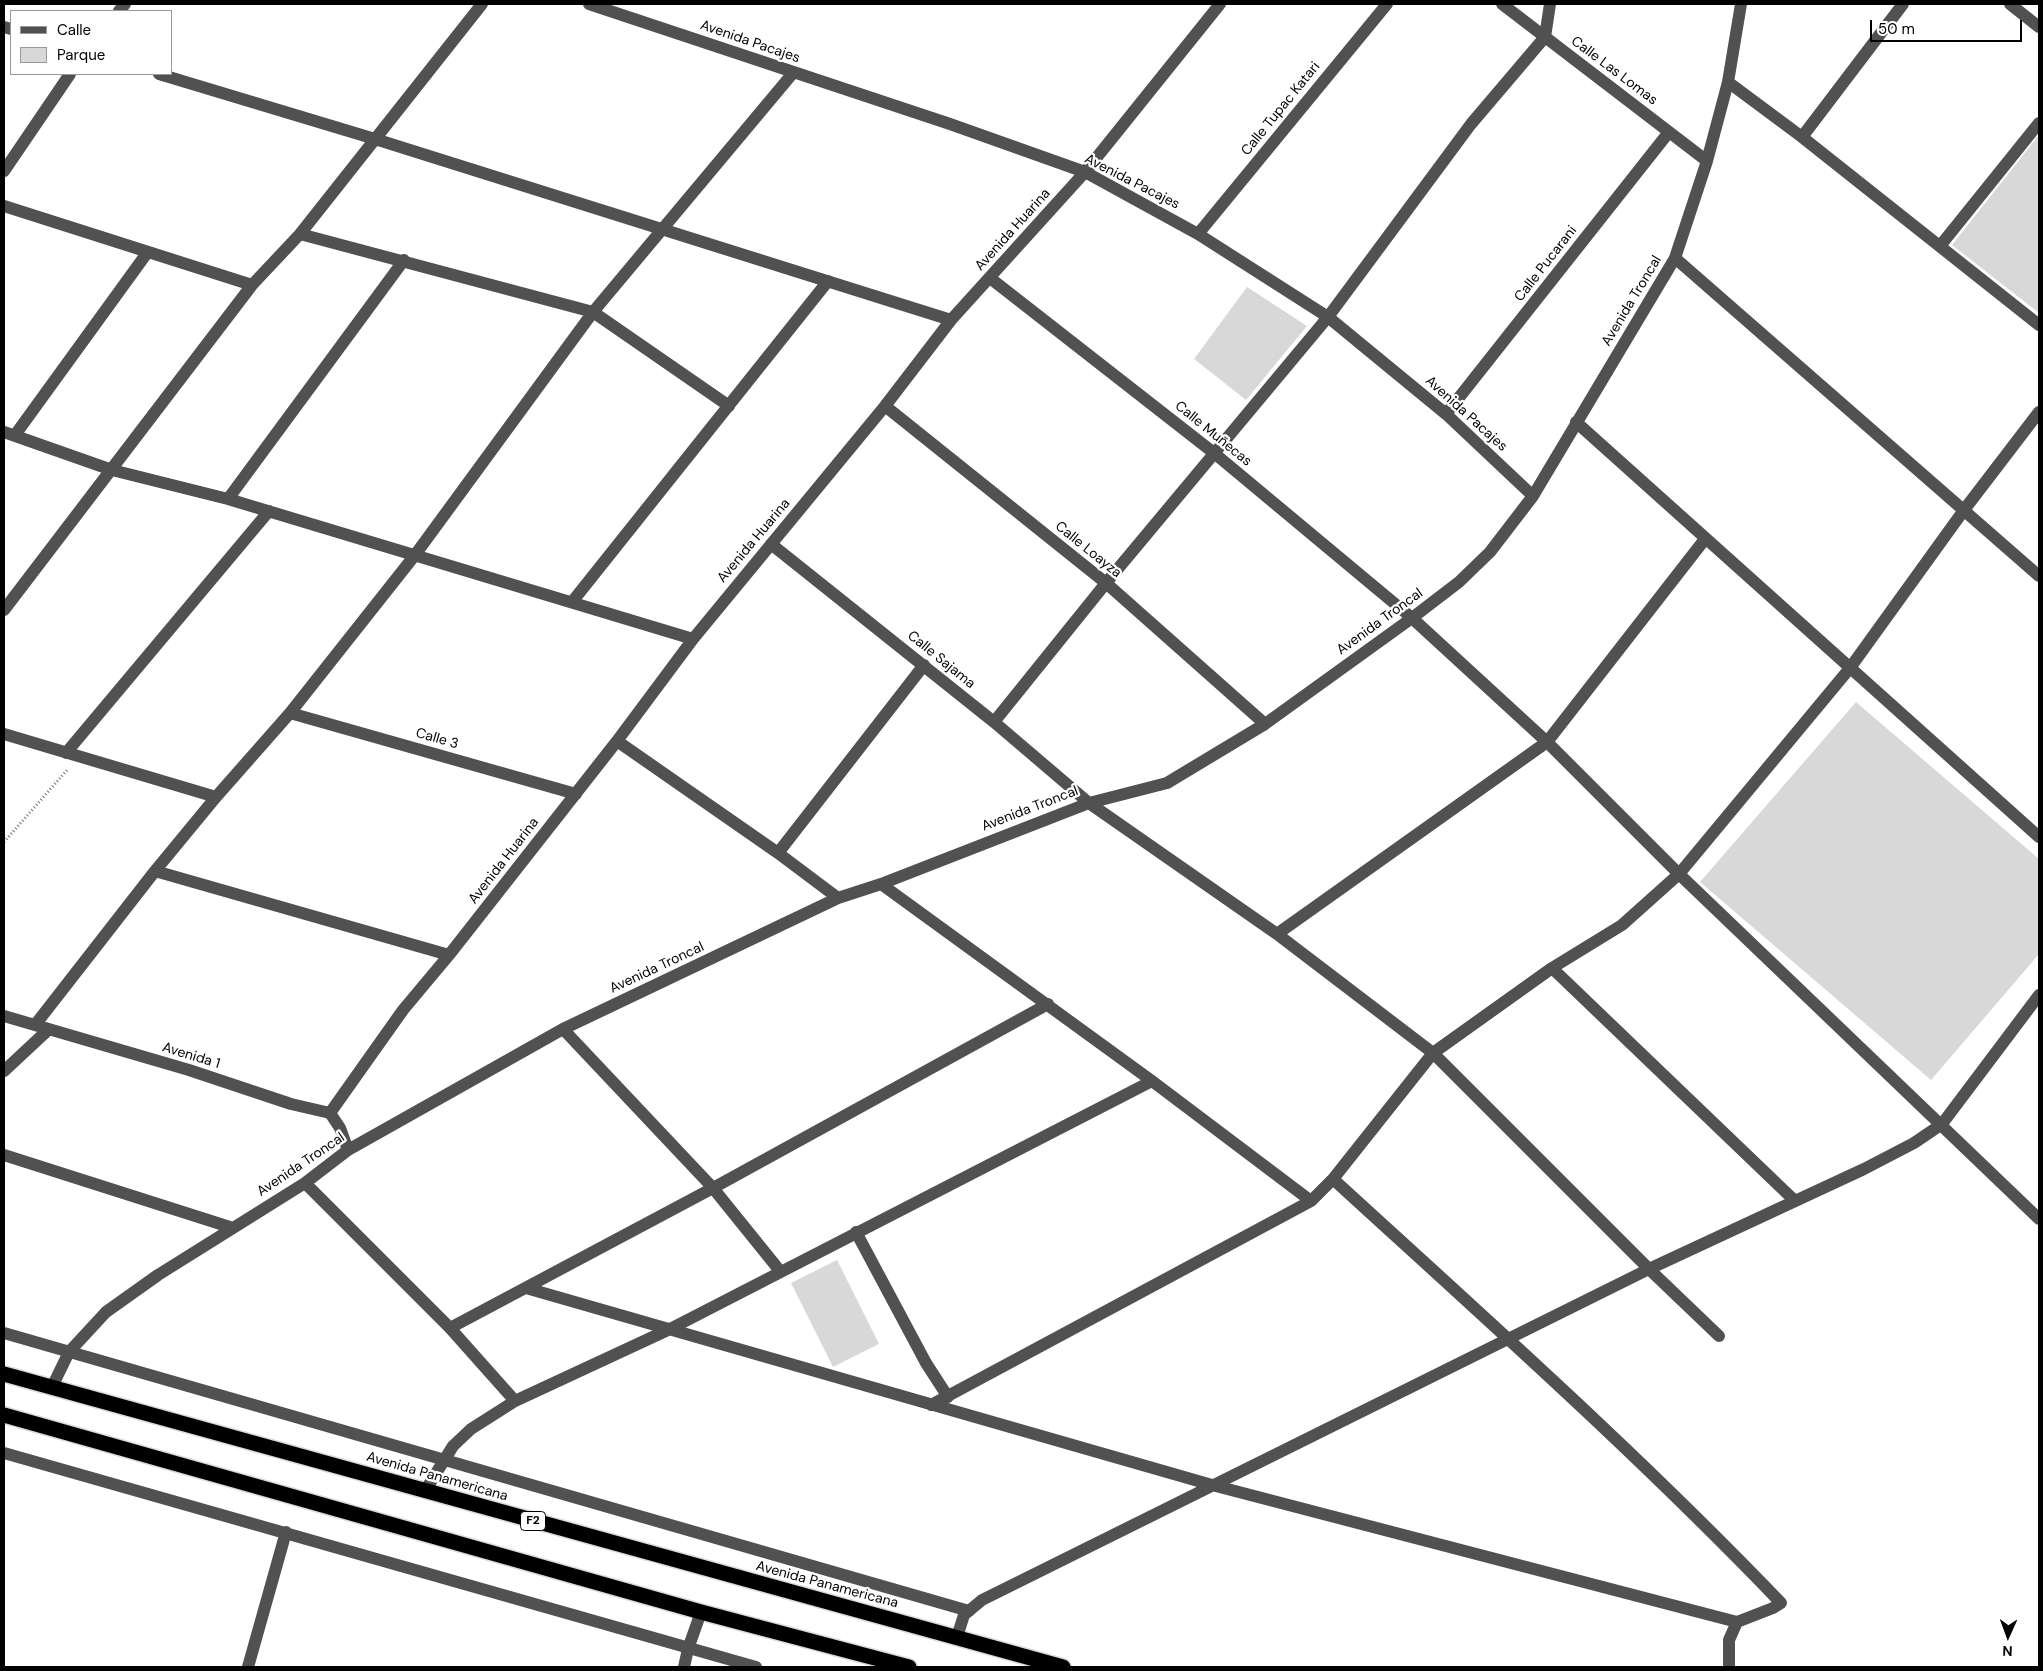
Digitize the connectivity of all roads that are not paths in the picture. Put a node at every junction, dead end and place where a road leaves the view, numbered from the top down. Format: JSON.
{"nodes":[{"id":1,"x":482,"y":4,"type":"edge"},
{"id":2,"x":588,"y":4,"type":"edge"},
{"id":3,"x":1220,"y":4,"type":"edge"},
{"id":4,"x":1386,"y":4,"type":"edge"},
{"id":5,"x":1502,"y":4,"type":"edge"},
{"id":6,"x":1550,"y":4,"type":"edge"},
{"id":7,"x":1741,"y":4,"type":"edge"},
{"id":8,"x":1903,"y":4,"type":"edge"},
{"id":9,"x":2010,"y":4,"type":"edge"},
{"id":10,"x":2039,"y":27,"type":"edge"},
{"id":11,"x":1545,"y":37,"type":"junction"},
{"id":12,"x":793,"y":73,"type":"junction"},
{"id":13,"x":69,"y":75,"type":"edge"},
{"id":14,"x":162,"y":75,"type":"edge"},
{"id":15,"x":1728,"y":82,"type":"junction"},
{"id":16,"x":2039,"y":123,"type":"edge"},
{"id":17,"x":1669,"y":132,"type":"junction"},
{"id":18,"x":1802,"y":137,"type":"junction"},
{"id":19,"x":375,"y":139,"type":"junction"},
{"id":20,"x":1707,"y":161,"type":"junction"},
{"id":21,"x":4,"y":171,"type":"edge"},
{"id":22,"x":1085,"y":172,"type":"junction"},
{"id":23,"x":4,"y":206,"type":"edge"},
{"id":24,"x":663,"y":228,"type":"junction"},
{"id":25,"x":300,"y":234,"type":"junction"},
{"id":26,"x":1198,"y":234,"type":"junction"},
{"id":27,"x":1940,"y":246,"type":"junction"},
{"id":28,"x":147,"y":253,"type":"junction"},
{"id":29,"x":1675,"y":258,"type":"junction"},
{"id":30,"x":404,"y":260,"type":"junction"},
{"id":31,"x":990,"y":278,"type":"junction"},
{"id":32,"x":828,"y":281,"type":"junction"},
{"id":33,"x":252,"y":286,"type":"junction"},
{"id":34,"x":593,"y":312,"type":"junction"},
{"id":35,"x":1328,"y":317,"type":"junction"},
{"id":36,"x":952,"y":320,"type":"junction"},
{"id":37,"x":2039,"y":326,"type":"edge"},
{"id":38,"x":729,"y":406,"type":"junction"},
{"id":39,"x":885,"y":406,"type":"junction"},
{"id":40,"x":2039,"y":412,"type":"edge"},
{"id":41,"x":1446,"y":414,"type":"junction"},
{"id":42,"x":1576,"y":422,"type":"junction"},
{"id":43,"x":10,"y":433,"type":"edge"},
{"id":44,"x":1214,"y":453,"type":"junction"},
{"id":45,"x":112,"y":470,"type":"junction"},
{"id":46,"x":1533,"y":496,"type":"junction"},
{"id":47,"x":228,"y":499,"type":"junction"},
{"id":48,"x":1964,"y":510,"type":"junction"},
{"id":49,"x":269,"y":511,"type":"junction"},
{"id":50,"x":1705,"y":539,"type":"junction"},
{"id":51,"x":771,"y":544,"type":"junction"},
{"id":52,"x":415,"y":555,"type":"junction"},
{"id":53,"x":2039,"y":576,"type":"edge"},
{"id":54,"x":1106,"y":583,"type":"junction"},
{"id":55,"x":572,"y":602,"type":"junction"},
{"id":56,"x":4,"y":610,"type":"edge"},
{"id":57,"x":1412,"y":618,"type":"junction"},
{"id":58,"x":693,"y":639,"type":"junction"},
{"id":59,"x":924,"y":665,"type":"junction"},
{"id":60,"x":1850,"y":668,"type":"junction"},
{"id":61,"x":290,"y":713,"type":"junction"},
{"id":62,"x":994,"y":722,"type":"junction"},
{"id":63,"x":1265,"y":724,"type":"junction"},
{"id":64,"x":4,"y":734,"type":"edge"},
{"id":65,"x":617,"y":741,"type":"junction"},
{"id":66,"x":1547,"y":742,"type":"junction"},
{"id":67,"x":66,"y":753,"type":"junction"},
{"id":68,"x":576,"y":794,"type":"junction"},
{"id":69,"x":216,"y":797,"type":"junction"},
{"id":70,"x":1089,"y":802,"type":"junction"},
{"id":71,"x":2039,"y":837,"type":"edge"},
{"id":72,"x":778,"y":853,"type":"junction"},
{"id":73,"x":156,"y":871,"type":"junction"},
{"id":74,"x":1679,"y":874,"type":"junction"},
{"id":75,"x":881,"y":884,"type":"junction"},
{"id":76,"x":838,"y":898,"type":"junction"},
{"id":77,"x":1277,"y":934,"type":"junction"},
{"id":78,"x":449,"y":955,"type":"junction"},
{"id":79,"x":1552,"y":968,"type":"junction"},
{"id":80,"x":2039,"y":995,"type":"edge"},
{"id":81,"x":1048,"y":1004,"type":"junction"},
{"id":82,"x":4,"y":1016,"type":"edge"},
{"id":83,"x":35,"y":1025,"type":"junction"},
{"id":84,"x":49,"y":1029,"type":"junction"},
{"id":85,"x":563,"y":1029,"type":"junction"},
{"id":86,"x":1433,"y":1053,"type":"junction"},
{"id":87,"x":4,"y":1071,"type":"edge"},
{"id":88,"x":1152,"y":1081,"type":"junction"},
{"id":89,"x":330,"y":1113,"type":"junction"},
{"id":90,"x":1942,"y":1124,"type":"junction"},
{"id":91,"x":348,"y":1150,"type":"junction"},
{"id":92,"x":4,"y":1155,"type":"edge"},
{"id":93,"x":1333,"y":1179,"type":"junction"},
{"id":94,"x":305,"y":1183,"type":"junction"},
{"id":95,"x":713,"y":1188,"type":"junction"},
{"id":96,"x":1311,"y":1201,"type":"junction"},
{"id":97,"x":1795,"y":1201,"type":"junction"},
{"id":98,"x":2039,"y":1219,"type":"edge"},
{"id":99,"x":234,"y":1228,"type":"junction"},
{"id":100,"x":856,"y":1232,"type":"junction"},
{"id":101,"x":1648,"y":1269,"type":"junction"},
{"id":102,"x":780,"y":1271,"type":"junction"},
{"id":103,"x":526,"y":1288,"type":"junction"},
{"id":104,"x":450,"y":1328,"type":"junction"},
{"id":105,"x":670,"y":1329,"type":"junction"},
{"id":106,"x":4,"y":1333,"type":"edge"},
{"id":107,"x":1719,"y":1336,"type":"dead end"},
{"id":108,"x":1509,"y":1339,"type":"junction"},
{"id":109,"x":69,"y":1352,"type":"junction"},
{"id":110,"x":4,"y":1374,"type":"edge"},
{"id":111,"x":52,"y":1387,"type":"junction"},
{"id":112,"x":948,"y":1397,"type":"junction"},
{"id":113,"x":515,"y":1401,"type":"junction"},
{"id":114,"x":932,"y":1405,"type":"junction"},
{"id":115,"x":4,"y":1415,"type":"edge"},
{"id":116,"x":4,"y":1453,"type":"edge"},
{"id":117,"x":444,"y":1461,"type":"junction"},
{"id":118,"x":1212,"y":1486,"type":"junction"},
{"id":119,"x":425,"y":1491,"type":"junction"},
{"id":120,"x":286,"y":1532,"type":"junction"},
{"id":121,"x":969,"y":1611,"type":"junction"},
{"id":122,"x":701,"y":1612,"type":"junction"},
{"id":123,"x":1737,"y":1622,"type":"junction"},
{"id":124,"x":956,"y":1637,"type":"junction"},
{"id":125,"x":688,"y":1648,"type":"junction"},
{"id":126,"x":248,"y":1667,"type":"edge"},
{"id":127,"x":684,"y":1667,"type":"edge"},
{"id":128,"x":756,"y":1667,"type":"edge"},
{"id":129,"x":909,"y":1667,"type":"edge"},
{"id":130,"x":1064,"y":1667,"type":"edge"},
{"id":131,"x":1729,"y":1667,"type":"edge"}],
"edges":[{"from":1,"to":19,"type":"street"},
{"from":2,"to":12,"type":"street","name":"Avenida Pacajes"},
{"from":3,"to":22,"type":"street","name":"Avenida Huarina"},
{"from":4,"to":26,"type":"street","name":"Calle Tupac Katari"},
{"from":5,"to":11,"type":"street","name":"Calle Las Lomas"},
{"from":6,"to":11,"type":"street"},
{"from":7,"to":15,"type":"street","name":"Avenida Troncal"},
{"from":8,"to":18,"type":"street"},
{"from":9,"to":10,"type":"street"},
{"from":11,"to":17,"type":"street","name":"Calle Las Lomas"},
{"from":11,"to":35,"type":"street"},
{"from":12,"to":22,"type":"street","name":"Avenida Pacajes"},
{"from":12,"to":24,"type":"street"},
{"from":13,"to":21,"type":"street"},
{"from":14,"to":19,"type":"street"},
{"from":15,"to":18,"type":"street"},
{"from":15,"to":20,"type":"street","name":"Avenida Troncal"},
{"from":16,"to":27,"type":"street"},
{"from":17,"to":20,"type":"street","name":"Calle Las Lomas"},
{"from":17,"to":41,"type":"street","name":"Calle Pucarani"},
{"from":18,"to":27,"type":"street"},
{"from":19,"to":24,"type":"street"},
{"from":19,"to":25,"type":"street"},
{"from":20,"to":29,"type":"street","name":"Avenida Troncal"},
{"from":22,"to":26,"type":"street","name":"Avenida Pacajes"},
{"from":22,"to":31,"type":"street","name":"Avenida Huarina"},
{"from":23,"to":28,"type":"street"},
{"from":24,"to":32,"type":"street"},
{"from":24,"to":34,"type":"street"},
{"from":25,"to":30,"type":"street"},
{"from":25,"to":33,"type":"street"},
{"from":26,"to":35,"type":"street","name":"Avenida Pacajes"},
{"from":27,"to":37,"type":"street"},
{"from":28,"to":33,"type":"street"},
{"from":28,"to":43,"type":"street"},
{"from":29,"to":42,"type":"street","name":"Avenida Troncal"},
{"from":29,"to":48,"type":"street"},
{"from":30,"to":34,"type":"street"},
{"from":30,"to":47,"type":"street"},
{"from":31,"to":36,"type":"street","name":"Avenida Huarina"},
{"from":31,"to":44,"type":"street","name":"Calle Muñecas"},
{"from":32,"to":36,"type":"street"},
{"from":32,"to":38,"type":"street"},
{"from":33,"to":45,"type":"street"},
{"from":34,"to":38,"type":"street"},
{"from":34,"to":52,"type":"street"},
{"from":35,"to":41,"type":"street","name":"Avenida Pacajes"},
{"from":35,"to":44,"type":"street"},
{"from":36,"to":39,"type":"street","name":"Avenida Huarina"},
{"from":38,"to":55,"type":"street"},
{"from":39,"to":51,"type":"street","name":"Avenida Huarina"},
{"from":39,"to":54,"type":"street","name":"Calle Loayza"},
{"from":40,"to":48,"type":"street"},
{"from":41,"to":46,"type":"street","name":"Avenida Pacajes"},
{"from":42,"to":46,"type":"street","name":"Avenida Troncal"},
{"from":42,"to":50,"type":"street"},
{"from":43,"to":45,"type":"street"},
{"from":44,"to":54,"type":"street"},
{"from":44,"to":57,"type":"street","name":"Calle Muñecas"},
{"from":45,"to":47,"type":"street"},
{"from":45,"to":56,"type":"street"},
{"from":46,"to":57,"type":"street","name":"Avenida Troncal"},
{"from":47,"to":49,"type":"street"},
{"from":48,"to":53,"type":"street"},
{"from":48,"to":60,"type":"street"},
{"from":49,"to":52,"type":"street"},
{"from":49,"to":67,"type":"street"},
{"from":50,"to":60,"type":"street"},
{"from":50,"to":66,"type":"street"},
{"from":51,"to":58,"type":"street","name":"Avenida Huarina"},
{"from":51,"to":59,"type":"street","name":"Calle Sajama"},
{"from":52,"to":55,"type":"street"},
{"from":52,"to":61,"type":"street"},
{"from":54,"to":62,"type":"street"},
{"from":54,"to":63,"type":"street","name":"Calle Loayza"},
{"from":55,"to":58,"type":"street"},
{"from":57,"to":63,"type":"street","name":"Avenida Troncal"},
{"from":57,"to":66,"type":"street","name":"Calle Muñecas"},
{"from":58,"to":65,"type":"street","name":"Avenida Huarina"},
{"from":59,"to":62,"type":"street","name":"Calle Sajama"},
{"from":59,"to":72,"type":"street"},
{"from":60,"to":71,"type":"street"},
{"from":60,"to":74,"type":"street"},
{"from":61,"to":68,"type":"street","name":"Calle 3"},
{"from":61,"to":69,"type":"street"},
{"from":62,"to":70,"type":"street","name":"Calle Sajama"},
{"from":63,"to":70,"type":"street","name":"Avenida Troncal"},
{"from":64,"to":67,"type":"street"},
{"from":65,"to":68,"type":"street","name":"Avenida Huarina"},
{"from":65,"to":72,"type":"street"},
{"from":66,"to":74,"type":"street","name":"Calle Muñecas"},
{"from":66,"to":77,"type":"street"},
{"from":67,"to":69,"type":"street"},
{"from":68,"to":78,"type":"street","name":"Avenida Huarina"},
{"from":69,"to":73,"type":"street"},
{"from":70,"to":75,"type":"street","name":"Avenida Troncal"},
{"from":70,"to":77,"type":"street","name":"Calle Sajama"},
{"from":72,"to":76,"type":"street"},
{"from":73,"to":78,"type":"street"},
{"from":73,"to":83,"type":"street"},
{"from":74,"to":79,"type":"street"},
{"from":74,"to":90,"type":"street","name":"Calle Muñecas"},
{"from":75,"to":76,"type":"street","name":"Avenida Troncal"},
{"from":75,"to":81,"type":"street"},
{"from":76,"to":85,"type":"street","name":"Avenida Troncal"},
{"from":77,"to":86,"type":"street","name":"Calle Sajama"},
{"from":78,"to":89,"type":"street","name":"Avenida Huarina"},
{"from":79,"to":86,"type":"street"},
{"from":79,"to":97,"type":"street"},
{"from":80,"to":90,"type":"street"},
{"from":81,"to":88,"type":"street"},
{"from":81,"to":95,"type":"street"},
{"from":82,"to":83,"type":"street","name":"Avenida 1"},
{"from":83,"to":84,"type":"street","name":"Avenida 1"},
{"from":84,"to":87,"type":"street"},
{"from":84,"to":89,"type":"street","name":"Avenida 1"},
{"from":85,"to":91,"type":"street","name":"Avenida Troncal"},
{"from":85,"to":95,"type":"street"},
{"from":86,"to":93,"type":"street"},
{"from":86,"to":101,"type":"street","name":"Calle Sajama"},
{"from":88,"to":96,"type":"street"},
{"from":88,"to":100,"type":"street"},
{"from":89,"to":91,"type":"street"},
{"from":90,"to":97,"type":"street"},
{"from":90,"to":98,"type":"street","name":"Calle Muñecas"},
{"from":91,"to":94,"type":"street","name":"Avenida Troncal"},
{"from":92,"to":99,"type":"street"},
{"from":93,"to":96,"type":"street"},
{"from":93,"to":108,"type":"street"},
{"from":94,"to":99,"type":"street","name":"Avenida Troncal"},
{"from":94,"to":104,"type":"street"},
{"from":95,"to":102,"type":"street"},
{"from":95,"to":103,"type":"street"},
{"from":96,"to":112,"type":"street"},
{"from":97,"to":101,"type":"street"},
{"from":99,"to":109,"type":"street","name":"Avenida Troncal"},
{"from":100,"to":102,"type":"street"},
{"from":100,"to":112,"type":"street"},
{"from":101,"to":107,"type":"street","name":"Calle Sajama"},
{"from":101,"to":108,"type":"street"},
{"from":102,"to":105,"type":"street"},
{"from":103,"to":104,"type":"street"},
{"from":103,"to":105,"type":"street"},
{"from":104,"to":113,"type":"street"},
{"from":105,"to":113,"type":"street"},
{"from":105,"to":114,"type":"street"},
{"from":106,"to":109,"type":"street"},
{"from":108,"to":118,"type":"street"},
{"from":108,"to":123,"type":"street"},
{"from":109,"to":111,"type":"street","name":"Avenida Troncal"},
{"from":109,"to":117,"type":"street"},
{"from":110,"to":111,"type":"highway","name":"Avenida Panamericana","number":"F2"},
{"from":111,"to":119,"type":"highway","name":"Avenida Panamericana","number":"F2"},
{"from":112,"to":114,"type":"street"},
{"from":113,"to":117,"type":"street"},
{"from":114,"to":118,"type":"street"},
{"from":115,"to":122,"type":"highway"},
{"from":116,"to":120,"type":"street"},
{"from":117,"to":119,"type":"street"},
{"from":117,"to":121,"type":"street"},
{"from":118,"to":121,"type":"street"},
{"from":118,"to":123,"type":"street"},
{"from":119,"to":124,"type":"highway","name":"Avenida Panamericana","number":"F2"},
{"from":120,"to":125,"type":"street"},
{"from":120,"to":126,"type":"street"},
{"from":121,"to":124,"type":"street"},
{"from":122,"to":125,"type":"street"},
{"from":122,"to":129,"type":"highway"},
{"from":123,"to":131,"type":"street"},
{"from":124,"to":130,"type":"highway","name":"Avenida Panamericana","number":"F2"},
{"from":125,"to":127,"type":"street"},
{"from":125,"to":128,"type":"street"}]}
